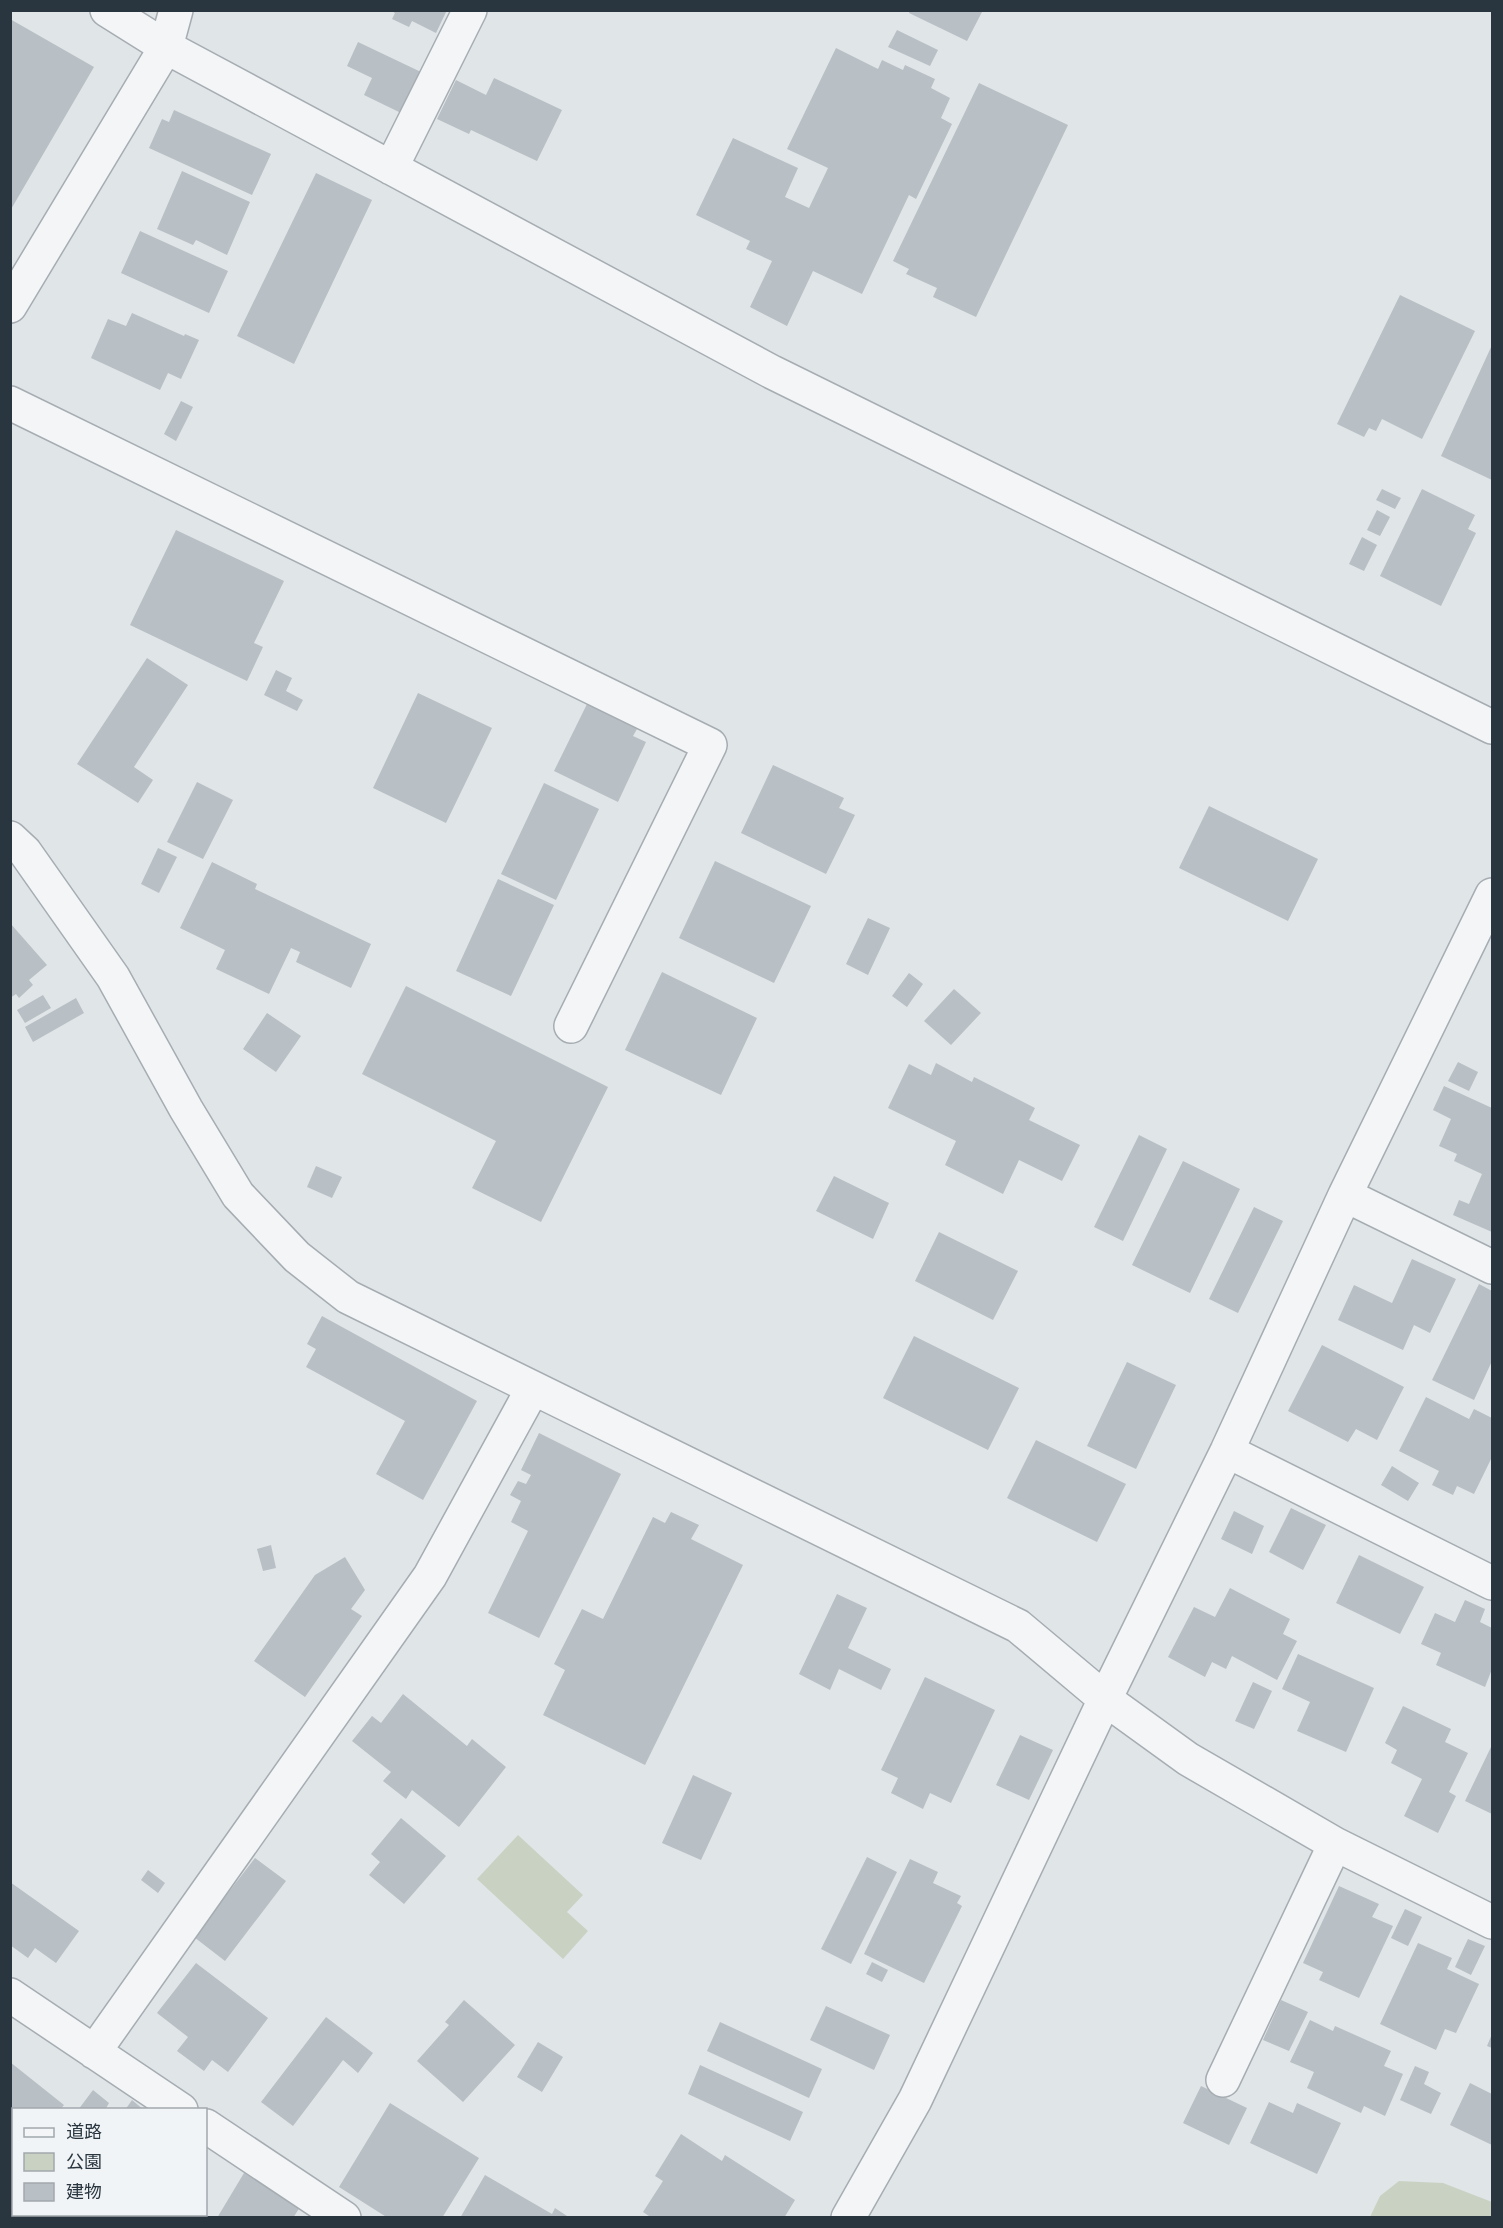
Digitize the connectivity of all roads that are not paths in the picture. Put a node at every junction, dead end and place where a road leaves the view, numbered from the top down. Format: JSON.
{"nodes":[{"id":1,"x":107,"y":10,"type":"edge"},
{"id":2,"x":176,"y":10,"type":"edge"},
{"id":3,"x":470,"y":10,"type":"edge"},
{"id":4,"x":165,"y":46,"type":"junction"},
{"id":5,"x":392,"y":168,"type":"junction"},
{"id":6,"x":10,"y":306,"type":"edge"},
{"id":7,"x":10,"y":403,"type":"edge"},
{"id":8,"x":1492,"y":727,"type":"edge"},
{"id":9,"x":10,"y":838,"type":"edge"},
{"id":10,"x":1492,"y":895,"type":"edge"},
{"id":11,"x":572,"y":1026,"type":"dead end"},
{"id":12,"x":1345,"y":1195,"type":"junction"},
{"id":13,"x":1492,"y":1267,"type":"edge"},
{"id":14,"x":532,"y":1388,"type":"junction"},
{"id":15,"x":1227,"y":1451,"type":"junction"},
{"id":16,"x":1492,"y":1583,"type":"edge"},
{"id":17,"x":1105,"y":1699,"type":"junction"},
{"id":18,"x":1335,"y":1844,"type":"junction"},
{"id":19,"x":1492,"y":1922,"type":"edge"},
{"id":20,"x":10,"y":1995,"type":"edge"},
{"id":21,"x":94,"y":2052,"type":"junction"},
{"id":22,"x":1222,"y":2080,"type":"dead end"},
{"id":23,"x":179,"y":2108,"type":"edge"},
{"id":24,"x":207,"y":2127,"type":"edge"},
{"id":25,"x":344,"y":2217,"type":"edge"},
{"id":26,"x":848,"y":2217,"type":"edge"}],
"edges":[{"from":1,"to":4,"type":"street"},
{"from":2,"to":4,"type":"street"},
{"from":3,"to":5,"type":"street"},
{"from":4,"to":5,"type":"street"},
{"from":4,"to":6,"type":"street"},
{"from":5,"to":8,"type":"street"},
{"from":7,"to":11,"type":"street"},
{"from":9,"to":14,"type":"street"},
{"from":10,"to":12,"type":"street"},
{"from":12,"to":13,"type":"street"},
{"from":12,"to":15,"type":"street"},
{"from":14,"to":17,"type":"street"},
{"from":14,"to":21,"type":"street"},
{"from":15,"to":16,"type":"street"},
{"from":15,"to":17,"type":"street"},
{"from":17,"to":18,"type":"street"},
{"from":17,"to":26,"type":"street"},
{"from":18,"to":19,"type":"street"},
{"from":18,"to":22,"type":"street"},
{"from":20,"to":21,"type":"street"},
{"from":21,"to":23,"type":"street"},
{"from":24,"to":25,"type":"street"}]}
